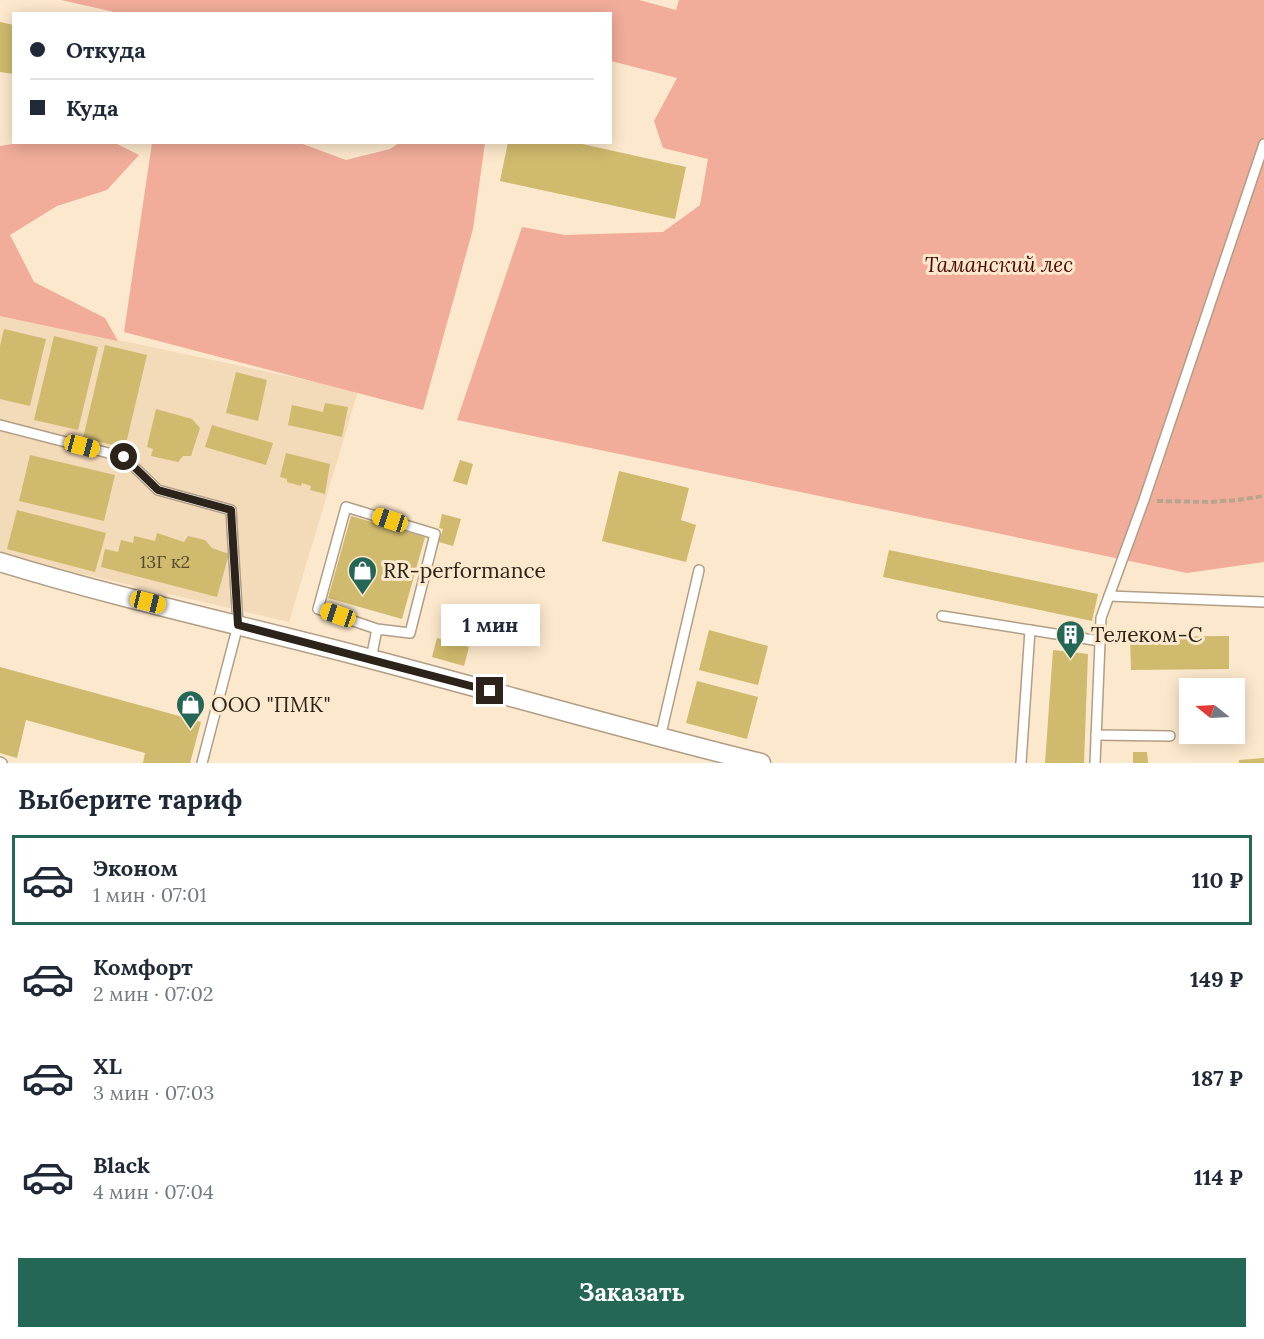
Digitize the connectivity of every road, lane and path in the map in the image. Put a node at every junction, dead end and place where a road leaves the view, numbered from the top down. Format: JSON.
{"nodes":[{"id":1,"x":1264,"y":144,"type":"edge"},
{"id":2,"x":0,"y":424,"type":"edge"},
{"id":3,"x":1264,"y":496,"type":"edge"},
{"id":4,"x":1144,"y":500,"type":"junction"},
{"id":5,"x":0,"y":562,"type":"edge"},
{"id":6,"x":699,"y":570,"type":"dead end"},
{"id":7,"x":1109,"y":596,"type":"junction"},
{"id":8,"x":1264,"y":602,"type":"edge"},
{"id":9,"x":942,"y":616,"type":"dead end"},
{"id":10,"x":238,"y":625,"type":"junction"},
{"id":11,"x":377,"y":629,"type":"junction"},
{"id":12,"x":1030,"y":630,"type":"junction"},
{"id":13,"x":1100,"y":641,"type":"junction"},
{"id":14,"x":372,"y":660,"type":"junction"},
{"id":15,"x":1096,"y":735,"type":"junction"},
{"id":16,"x":1170,"y":736,"type":"dead end"},
{"id":17,"x":660,"y":738,"type":"junction"},
{"id":18,"x":202,"y":763,"type":"edge"},
{"id":19,"x":761,"y":763,"type":"edge"},
{"id":20,"x":1021,"y":763,"type":"edge"},
{"id":21,"x":1095,"y":763,"type":"edge"}],
"edges":[{"from":1,"to":4,"type":"lane"},
{"from":2,"to":10,"type":"lane"},
{"from":3,"to":4,"type":"path"},
{"from":4,"to":7,"type":"lane"},
{"from":5,"to":10,"type":"street"},
{"from":6,"to":17,"type":"lane"},
{"from":7,"to":8,"type":"lane"},
{"from":7,"to":13,"type":"lane"},
{"from":9,"to":12,"type":"lane"},
{"from":10,"to":14,"type":"street"},
{"from":10,"to":18,"type":"lane"},
{"from":11,"to":11,"type":"lane"},
{"from":11,"to":14,"type":"lane"},
{"from":12,"to":13,"type":"lane"},
{"from":12,"to":20,"type":"lane"},
{"from":13,"to":15,"type":"lane"},
{"from":14,"to":17,"type":"street"},
{"from":15,"to":16,"type":"lane"},
{"from":15,"to":21,"type":"lane"},
{"from":17,"to":19,"type":"street"}]}
